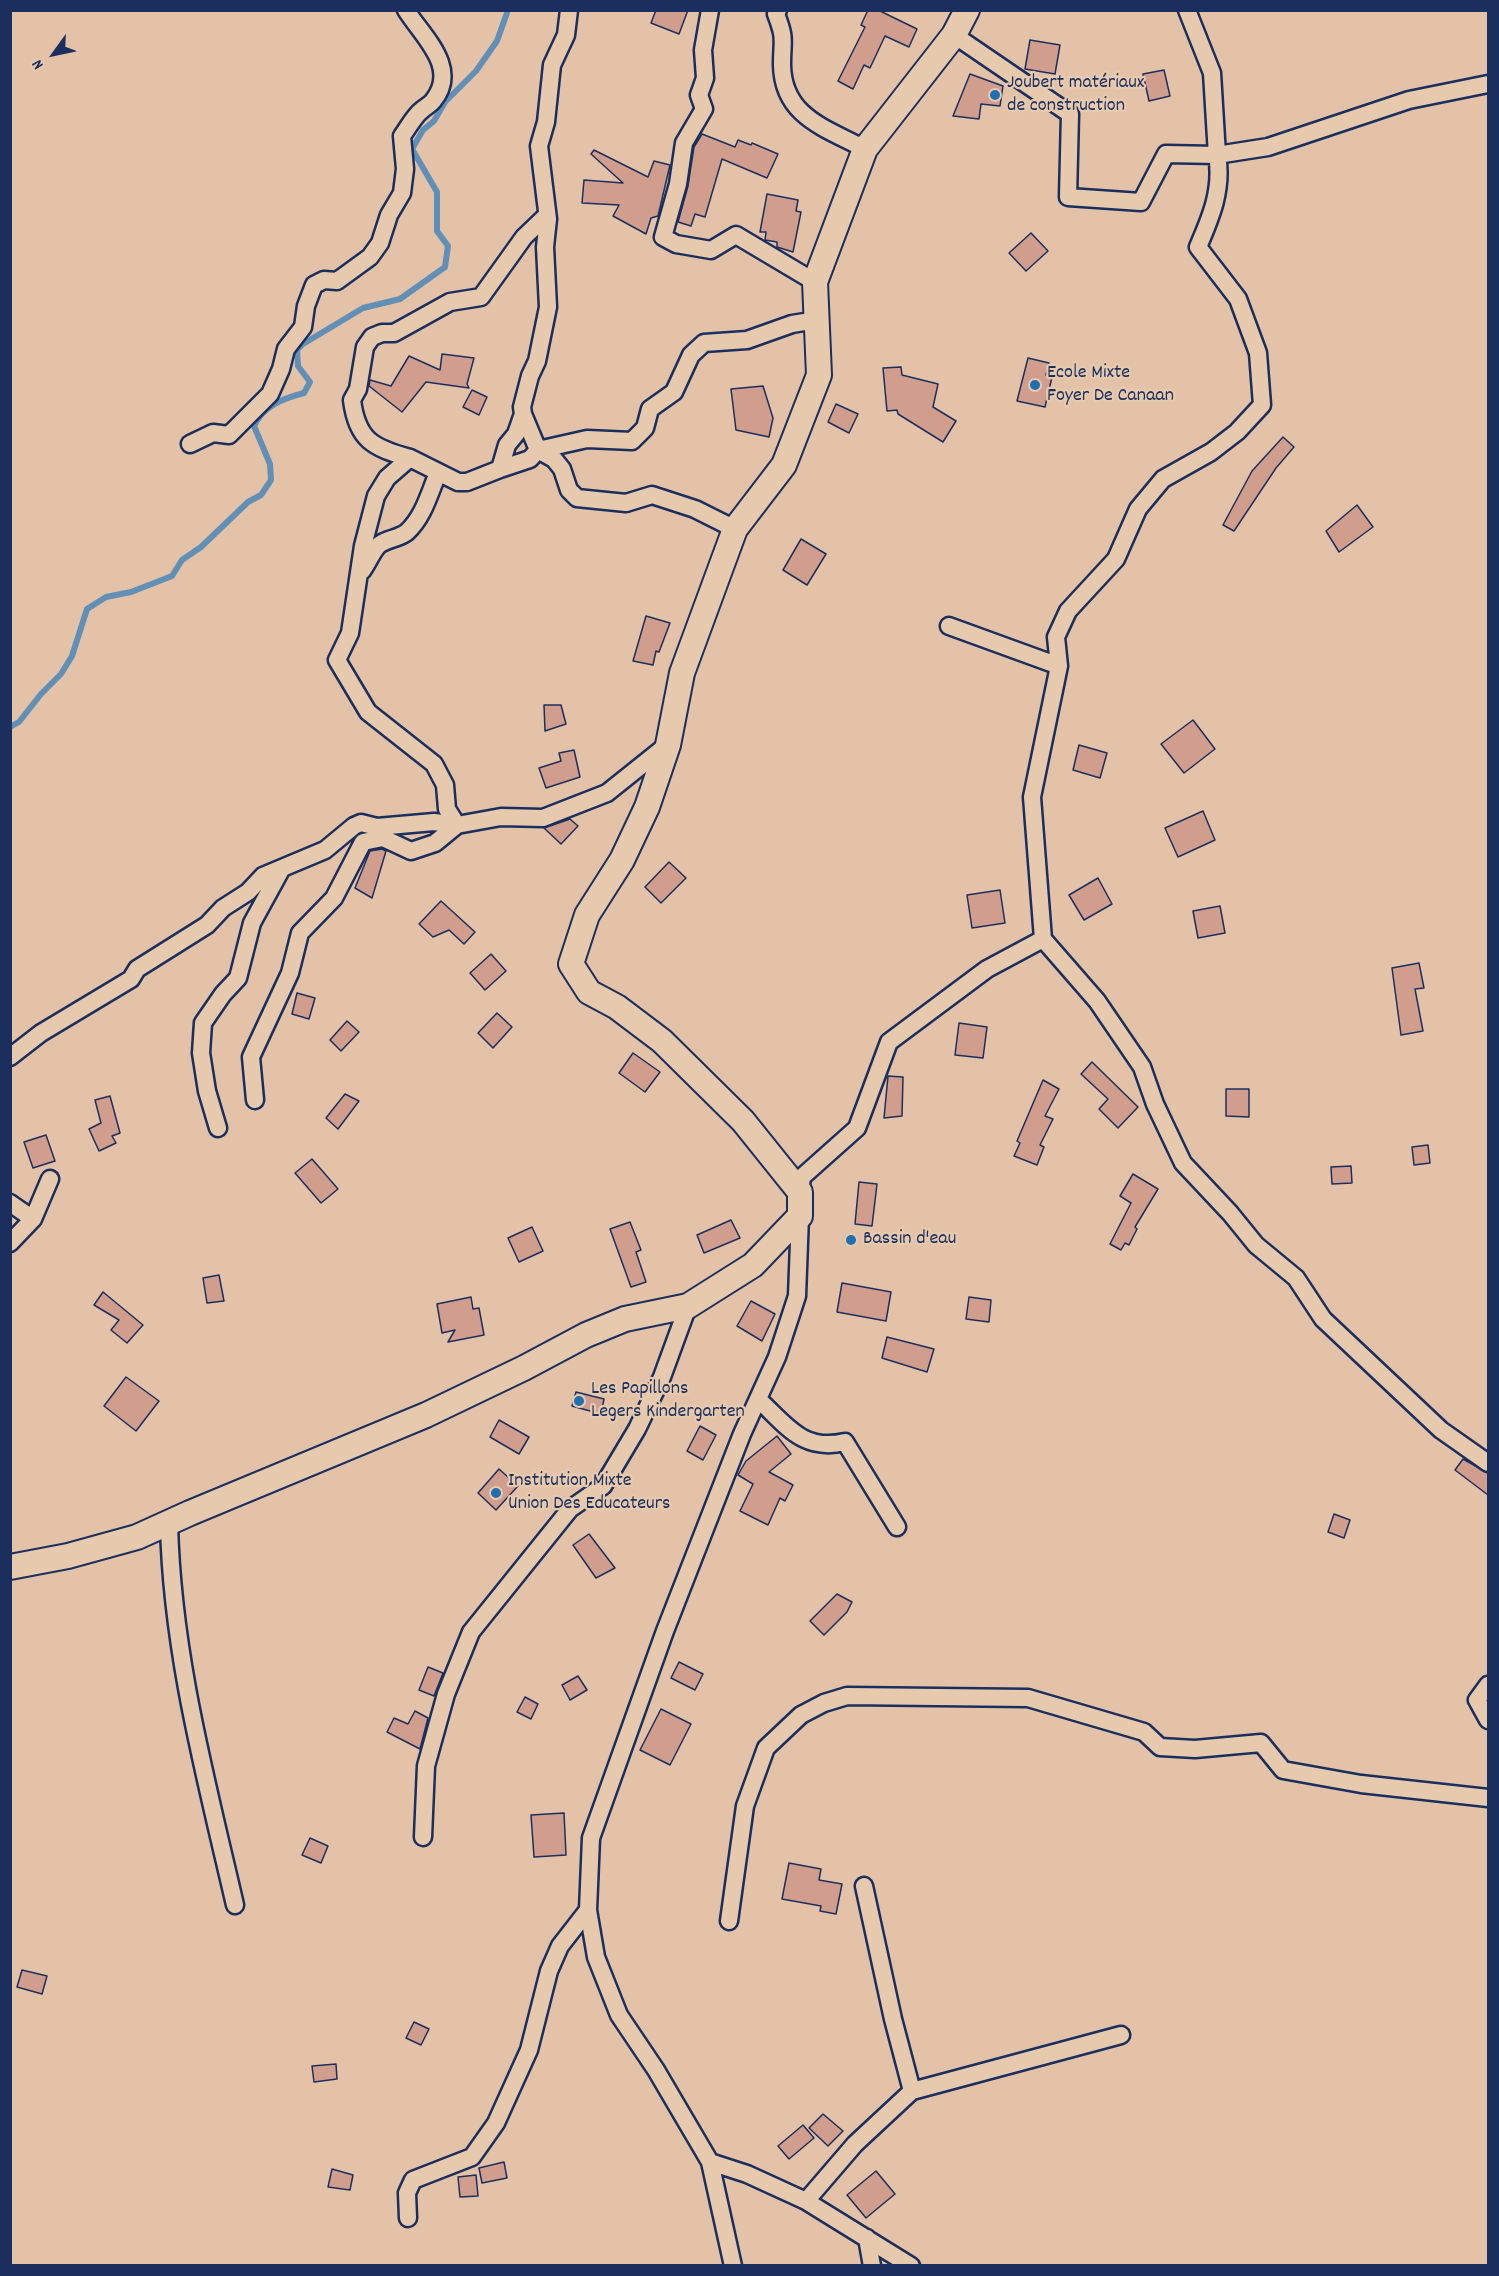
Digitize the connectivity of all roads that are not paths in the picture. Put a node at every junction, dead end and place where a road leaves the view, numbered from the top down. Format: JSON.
{"nodes":[{"id":1,"x":406,"y":10,"type":"edge"},
{"id":2,"x":569,"y":10,"type":"edge"},
{"id":3,"x":710,"y":10,"type":"edge"},
{"id":4,"x":778,"y":10,"type":"edge"},
{"id":5,"x":967,"y":10,"type":"edge"},
{"id":6,"x":1187,"y":10,"type":"edge"},
{"id":7,"x":954,"y":34,"type":"junction"},
{"id":8,"x":1488,"y":84,"type":"edge"},
{"id":9,"x":865,"y":149,"type":"junction"},
{"id":10,"x":1217,"y":155,"type":"junction"},
{"id":11,"x":547,"y":215,"type":"junction"},
{"id":12,"x":814,"y":282,"type":"junction"},
{"id":13,"x":817,"y":320,"type":"junction"},
{"id":14,"x":524,"y":414,"type":"junction"},
{"id":15,"x":190,"y":444,"type":"dead end"},
{"id":16,"x":538,"y":450,"type":"junction"},
{"id":17,"x":410,"y":458,"type":"junction"},
{"id":18,"x":500,"y":468,"type":"junction"},
{"id":19,"x":438,"y":473,"type":"junction"},
{"id":20,"x":735,"y":529,"type":"junction"},
{"id":21,"x":359,"y":574,"type":"junction"},
{"id":22,"x":949,"y":626,"type":"dead end"},
{"id":23,"x":1059,"y":666,"type":"junction"},
{"id":24,"x":668,"y":745,"type":"junction"},
{"id":25,"x":457,"y":825,"type":"junction"},
{"id":26,"x":281,"y":870,"type":"junction"},
{"id":27,"x":1043,"y":939,"type":"junction"},
{"id":28,"x":10,"y":1057,"type":"edge"},
{"id":29,"x":255,"y":1100,"type":"dead end"},
{"id":30,"x":218,"y":1128,"type":"dead end"},
{"id":31,"x":50,"y":1179,"type":"dead end"},
{"id":32,"x":800,"y":1192,"type":"junction"},
{"id":33,"x":10,"y":1203,"type":"edge"},
{"id":34,"x":800,"y":1216,"type":"junction"},
{"id":35,"x":33,"y":1219,"type":"junction"},
{"id":36,"x":10,"y":1243,"type":"edge"},
{"id":37,"x":688,"y":1306,"type":"junction"},
{"id":38,"x":759,"y":1400,"type":"junction"},
{"id":39,"x":1488,"y":1463,"type":"edge"},
{"id":40,"x":169,"y":1524,"type":"junction"},
{"id":41,"x":897,"y":1527,"type":"dead end"},
{"id":42,"x":11,"y":1566,"type":"edge"},
{"id":43,"x":1488,"y":1685,"type":"edge"},
{"id":44,"x":1488,"y":1720,"type":"edge"},
{"id":45,"x":1488,"y":1798,"type":"edge"},
{"id":46,"x":423,"y":1838,"type":"dead end"},
{"id":47,"x":864,"y":1886,"type":"dead end"},
{"id":48,"x":235,"y":1905,"type":"dead end"},
{"id":49,"x":588,"y":1910,"type":"junction"},
{"id":50,"x":729,"y":1920,"type":"dead end"},
{"id":51,"x":1121,"y":2035,"type":"dead end"},
{"id":52,"x":912,"y":2091,"type":"junction"},
{"id":53,"x":710,"y":2162,"type":"junction"},
{"id":54,"x":806,"y":2201,"type":"junction"},
{"id":55,"x":408,"y":2218,"type":"dead end"},
{"id":56,"x":867,"y":2238,"type":"junction"},
{"id":57,"x":733,"y":2265,"type":"edge"},
{"id":58,"x":872,"y":2265,"type":"edge"},
{"id":59,"x":911,"y":2265,"type":"edge"}],
"edges":[{"from":1,"to":15,"type":"street"},
{"from":2,"to":11,"type":"street"},
{"from":3,"to":12,"type":"street"},
{"from":4,"to":9,"type":"street"},
{"from":5,"to":7,"type":"street"},
{"from":6,"to":10,"type":"street"},
{"from":7,"to":9,"type":"street"},
{"from":7,"to":10,"type":"street"},
{"from":8,"to":10,"type":"street"},
{"from":9,"to":12,"type":"street"},
{"from":10,"to":23,"type":"street"},
{"from":11,"to":14,"type":"street"},
{"from":11,"to":17,"type":"street"},
{"from":12,"to":13,"type":"street"},
{"from":13,"to":16,"type":"street"},
{"from":13,"to":20,"type":"street"},
{"from":14,"to":16,"type":"street"},
{"from":14,"to":18,"type":"street"},
{"from":16,"to":18,"type":"street"},
{"from":16,"to":20,"type":"street"},
{"from":17,"to":19,"type":"street"},
{"from":17,"to":21,"type":"street"},
{"from":18,"to":19,"type":"street"},
{"from":19,"to":21,"type":"street"},
{"from":20,"to":24,"type":"street"},
{"from":21,"to":25,"type":"street"},
{"from":22,"to":23,"type":"street"},
{"from":23,"to":27,"type":"street"},
{"from":24,"to":25,"type":"street"},
{"from":24,"to":32,"type":"street"},
{"from":25,"to":26,"type":"street"},
{"from":25,"to":29,"type":"street"},
{"from":26,"to":28,"type":"street"},
{"from":26,"to":30,"type":"street"},
{"from":27,"to":32,"type":"street"},
{"from":27,"to":39,"type":"street"},
{"from":31,"to":35,"type":"street"},
{"from":32,"to":34,"type":"street"},
{"from":33,"to":35,"type":"street"},
{"from":34,"to":37,"type":"street"},
{"from":34,"to":38,"type":"street"},
{"from":35,"to":36,"type":"street"},
{"from":37,"to":40,"type":"street"},
{"from":37,"to":46,"type":"street"},
{"from":38,"to":41,"type":"street"},
{"from":38,"to":49,"type":"street"},
{"from":40,"to":42,"type":"street"},
{"from":40,"to":48,"type":"street"},
{"from":43,"to":44,"type":"street"},
{"from":45,"to":50,"type":"street"},
{"from":47,"to":52,"type":"street"},
{"from":49,"to":53,"type":"street"},
{"from":49,"to":55,"type":"street"},
{"from":51,"to":52,"type":"street"},
{"from":52,"to":54,"type":"street"},
{"from":53,"to":54,"type":"street"},
{"from":53,"to":57,"type":"street"},
{"from":54,"to":56,"type":"street"},
{"from":56,"to":58,"type":"street"},
{"from":56,"to":59,"type":"street"}]}
